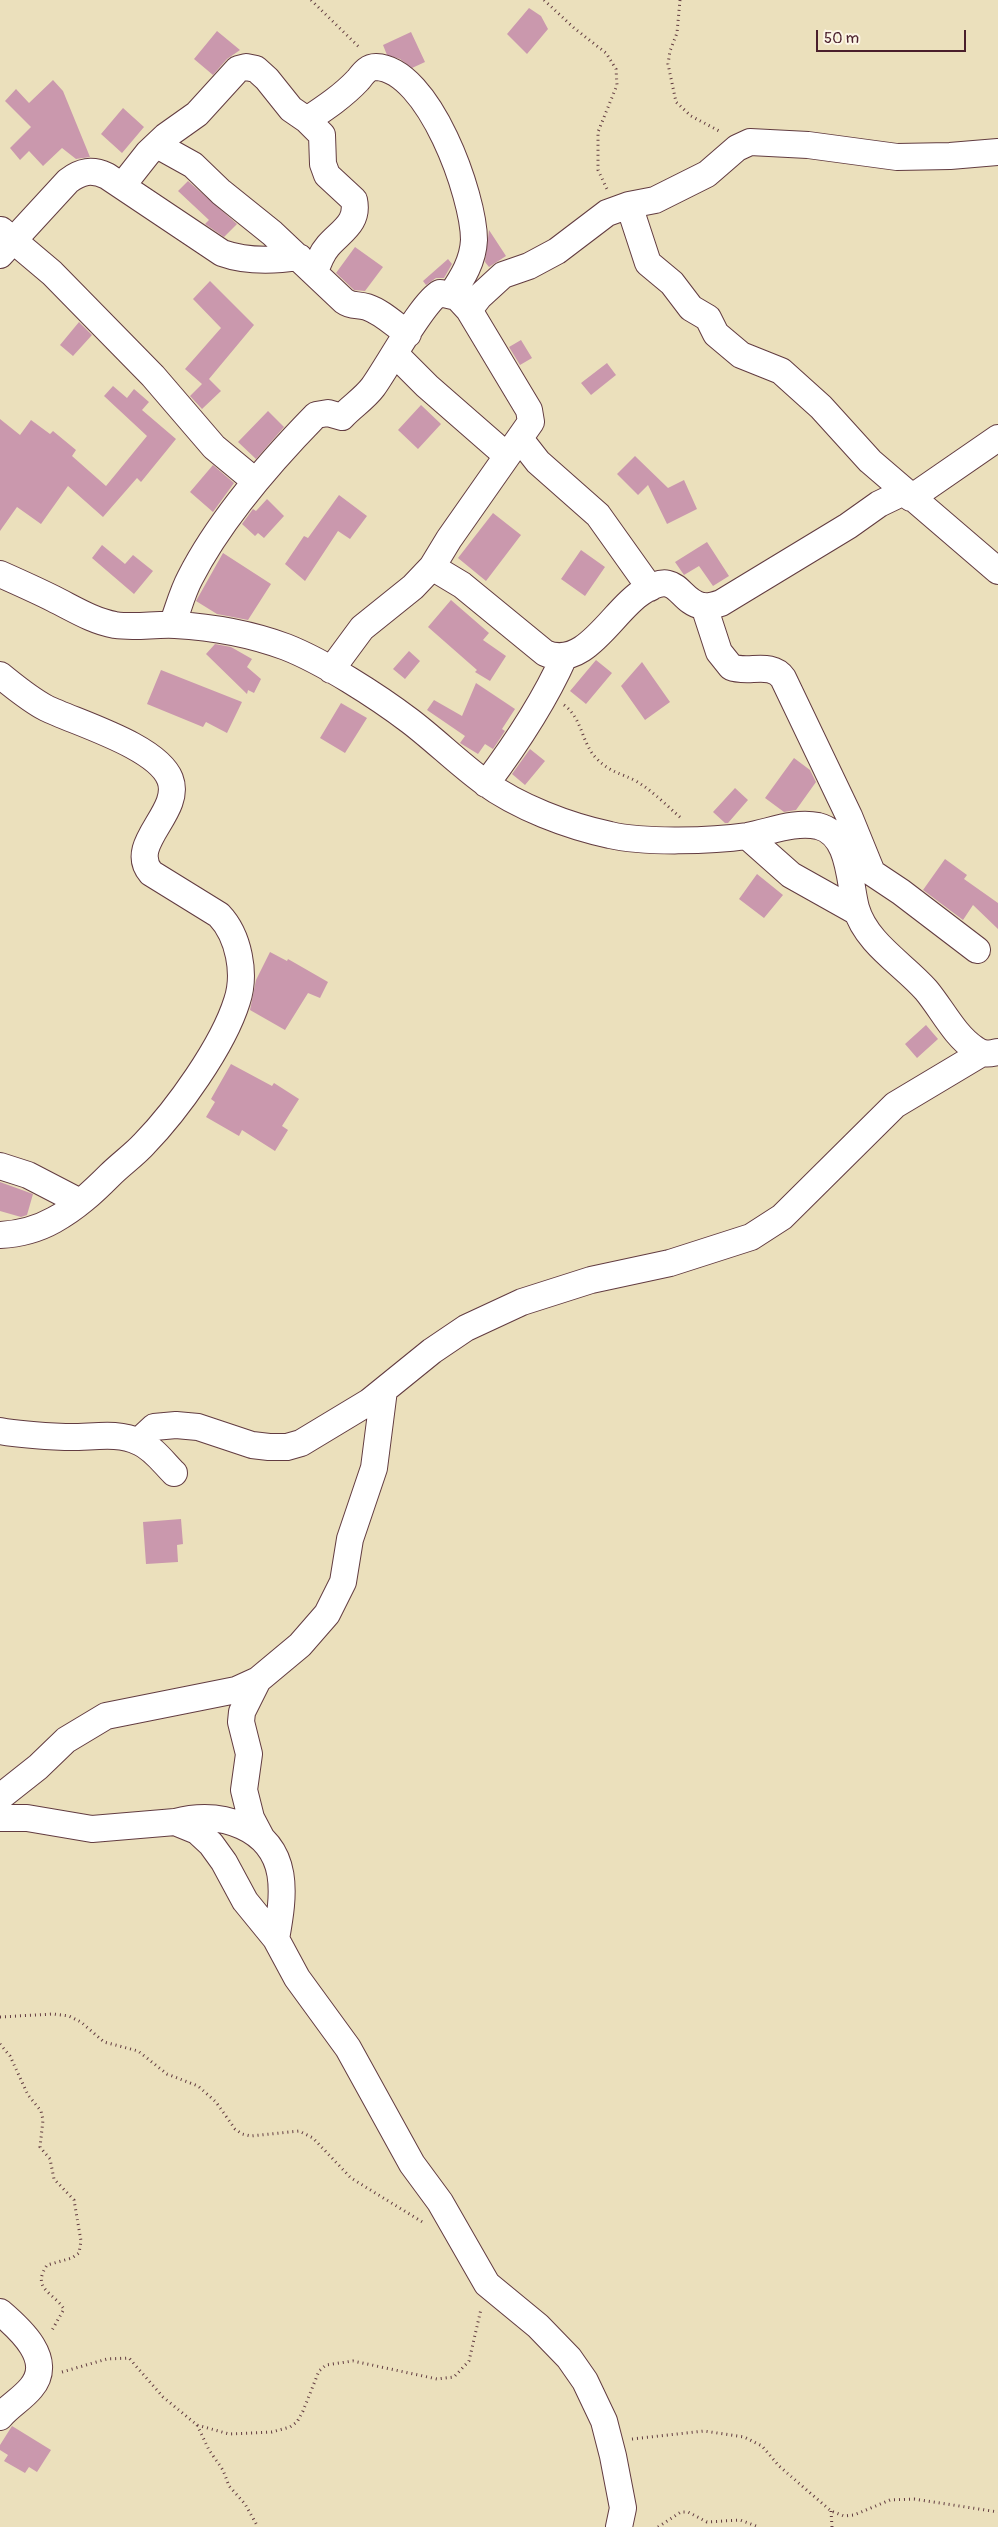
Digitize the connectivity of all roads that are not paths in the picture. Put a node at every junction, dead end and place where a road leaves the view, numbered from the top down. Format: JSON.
{"nodes":[{"id":1,"x":307,"y":120,"type":"junction"},
{"id":2,"x":157,"y":145,"type":"junction"},
{"id":3,"x":998,"y":152,"type":"edge"},
{"id":4,"x":122,"y":186,"type":"junction"},
{"id":5,"x":625,"y":206,"type":"junction"},
{"id":6,"x":4,"y":242,"type":"edge"},
{"id":7,"x":307,"y":265,"type":"junction"},
{"id":8,"x":460,"y":302,"type":"junction"},
{"id":9,"x":401,"y":344,"type":"junction"},
{"id":10,"x":998,"y":438,"type":"edge"},
{"id":11,"x":513,"y":447,"type":"junction"},
{"id":12,"x":256,"y":481,"type":"junction"},
{"id":13,"x":908,"y":495,"type":"junction"},
{"id":14,"x":432,"y":567,"type":"junction"},
{"id":15,"x":998,"y":571,"type":"edge"},
{"id":16,"x":0,"y":574,"type":"edge"},
{"id":17,"x":650,"y":588,"type":"junction"},
{"id":18,"x":704,"y":606,"type":"junction"},
{"id":19,"x":172,"y":625,"type":"junction"},
{"id":20,"x":564,"y":657,"type":"junction"},
{"id":21,"x":331,"y":670,"type":"junction"},
{"id":22,"x":0,"y":675,"type":"edge"},
{"id":23,"x":486,"y":784,"type":"junction"},
{"id":24,"x":747,"y":836,"type":"junction"},
{"id":25,"x":845,"y":856,"type":"junction"},
{"id":26,"x":871,"y":870,"type":"junction"},
{"id":27,"x":857,"y":912,"type":"junction"},
{"id":28,"x":977,"y":950,"type":"dead end"},
{"id":29,"x":990,"y":1053,"type":"edge"},
{"id":30,"x":0,"y":1166,"type":"edge"},
{"id":31,"x":80,"y":1202,"type":"junction"},
{"id":32,"x":0,"y":1235,"type":"edge"},
{"id":33,"x":384,"y":1390,"type":"junction"},
{"id":34,"x":0,"y":1431,"type":"edge"},
{"id":35,"x":139,"y":1441,"type":"junction"},
{"id":36,"x":174,"y":1473,"type":"dead end"},
{"id":37,"x":258,"y":1680,"type":"junction"},
{"id":38,"x":0,"y":1797,"type":"edge"},
{"id":39,"x":0,"y":1818,"type":"edge"},
{"id":40,"x":175,"y":1822,"type":"junction"},
{"id":41,"x":261,"y":1837,"type":"junction"},
{"id":42,"x":276,"y":1939,"type":"junction"},
{"id":43,"x":0,"y":2312,"type":"edge"},
{"id":44,"x":0,"y":2417,"type":"edge"},
{"id":45,"x":619,"y":2527,"type":"edge"}],
"edges":[{"from":1,"to":2,"type":"street"},
{"from":1,"to":7,"type":"street"},
{"from":1,"to":8,"type":"street"},
{"from":2,"to":4,"type":"street"},
{"from":2,"to":7,"type":"street"},
{"from":3,"to":5,"type":"street"},
{"from":4,"to":6,"type":"street"},
{"from":4,"to":7,"type":"street"},
{"from":5,"to":8,"type":"street"},
{"from":5,"to":13,"type":"street"},
{"from":6,"to":12,"type":"street"},
{"from":7,"to":9,"type":"street"},
{"from":8,"to":9,"type":"street"},
{"from":8,"to":11,"type":"street"},
{"from":9,"to":11,"type":"street"},
{"from":9,"to":12,"type":"street"},
{"from":10,"to":13,"type":"street"},
{"from":11,"to":14,"type":"street"},
{"from":11,"to":17,"type":"street"},
{"from":12,"to":19,"type":"street"},
{"from":13,"to":15,"type":"street"},
{"from":13,"to":18,"type":"street"},
{"from":14,"to":20,"type":"street"},
{"from":14,"to":21,"type":"street"},
{"from":16,"to":19,"type":"street"},
{"from":17,"to":18,"type":"street"},
{"from":17,"to":20,"type":"street"},
{"from":18,"to":26,"type":"street"},
{"from":19,"to":21,"type":"street"},
{"from":20,"to":23,"type":"street"},
{"from":21,"to":23,"type":"street"},
{"from":22,"to":31,"type":"street"},
{"from":23,"to":24,"type":"street"},
{"from":24,"to":25,"type":"street"},
{"from":24,"to":27,"type":"street"},
{"from":25,"to":26,"type":"street"},
{"from":25,"to":27,"type":"street"},
{"from":26,"to":28,"type":"street"},
{"from":27,"to":29,"type":"street"},
{"from":29,"to":33,"type":"street"},
{"from":30,"to":31,"type":"street"},
{"from":31,"to":32,"type":"street"},
{"from":33,"to":35,"type":"street"},
{"from":33,"to":37,"type":"street"},
{"from":34,"to":35,"type":"street"},
{"from":35,"to":36,"type":"street"},
{"from":37,"to":38,"type":"street"},
{"from":37,"to":41,"type":"street"},
{"from":39,"to":40,"type":"street"},
{"from":40,"to":41,"type":"street"},
{"from":40,"to":42,"type":"street"},
{"from":41,"to":42,"type":"street"},
{"from":42,"to":45,"type":"street"},
{"from":43,"to":44,"type":"street"}]}
